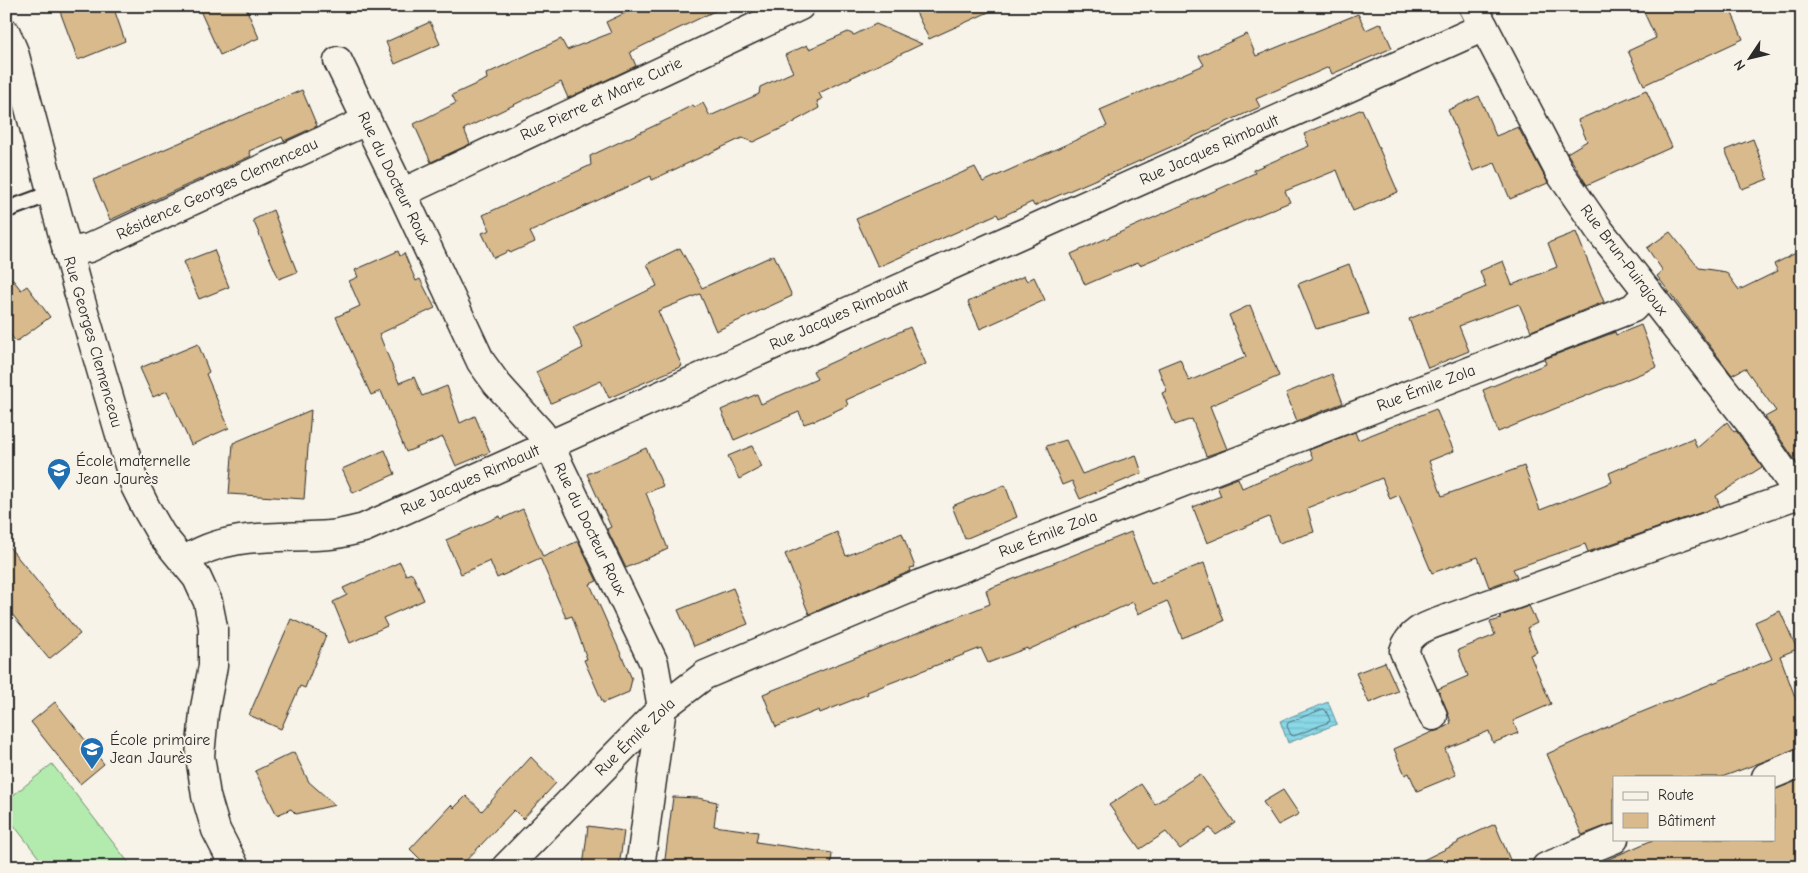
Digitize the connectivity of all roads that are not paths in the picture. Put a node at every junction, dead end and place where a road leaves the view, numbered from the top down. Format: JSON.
{"nodes":[{"id":1,"x":800,"y":6,"type":"edge"},
{"id":2,"x":1478,"y":17,"type":"edge"},
{"id":3,"x":6,"y":33,"type":"edge"},
{"id":4,"x":338,"y":61,"type":"dead end"},
{"id":5,"x":366,"y":121,"type":"junction"},
{"id":6,"x":52,"y":193,"type":"junction"},
{"id":7,"x":402,"y":193,"type":"junction"},
{"id":8,"x":6,"y":210,"type":"edge"},
{"id":9,"x":67,"y":252,"type":"junction"},
{"id":10,"x":1648,"y":292,"type":"junction"},
{"id":11,"x":548,"y":445,"type":"junction"},
{"id":12,"x":1800,"y":496,"type":"edge"},
{"id":13,"x":184,"y":561,"type":"junction"},
{"id":14,"x":662,"y":708,"type":"junction"},
{"id":15,"x":1433,"y":716,"type":"dead end"},
{"id":16,"x":1802,"y":762,"type":"edge"},
{"id":17,"x":1768,"y":776,"type":"edge"},
{"id":18,"x":1613,"y":839,"type":"edge"},
{"id":19,"x":235,"y":867,"type":"edge"},
{"id":20,"x":506,"y":867,"type":"edge"},
{"id":21,"x":640,"y":867,"type":"edge"},
{"id":22,"x":1546,"y":867,"type":"edge"}],
"edges":[{"from":1,"to":7,"type":"street","name":"Rue Pierre et Marie Curie"},
{"from":2,"to":10,"type":"street","name":"Rue Brun-Puirajoux"},
{"from":2,"to":11,"type":"street","name":"Rue Jacques Rimbault"},
{"from":3,"to":6,"type":"street","name":"Rue Georges Clemenceau"},
{"from":4,"to":5,"type":"street","name":"Rue du Docteur Roux"},
{"from":5,"to":7,"type":"street","name":"Rue du Docteur Roux"},
{"from":5,"to":9,"type":"street","name":"Résidence Georges Clemenceau"},
{"from":6,"to":8,"type":"lane"},
{"from":6,"to":9,"type":"street","name":"Rue Georges Clemenceau"},
{"from":7,"to":11,"type":"street","name":"Rue du Docteur Roux"},
{"from":9,"to":13,"type":"street","name":"Rue Georges Clemenceau"},
{"from":10,"to":12,"type":"street","name":"Rue Brun-Puirajoux"},
{"from":10,"to":14,"type":"street","name":"Rue Émile Zola"},
{"from":11,"to":13,"type":"street","name":"Rue Jacques Rimbault"},
{"from":11,"to":14,"type":"street","name":"Rue du Docteur Roux"},
{"from":12,"to":15,"type":"street"},
{"from":13,"to":19,"type":"street","name":"Rue Georges Clemenceau"},
{"from":14,"to":20,"type":"street","name":"Rue Émile Zola"},
{"from":14,"to":21,"type":"street","name":"Rue du Docteur Roux"},
{"from":16,"to":17,"type":"street"},
{"from":18,"to":22,"type":"street"}]}
